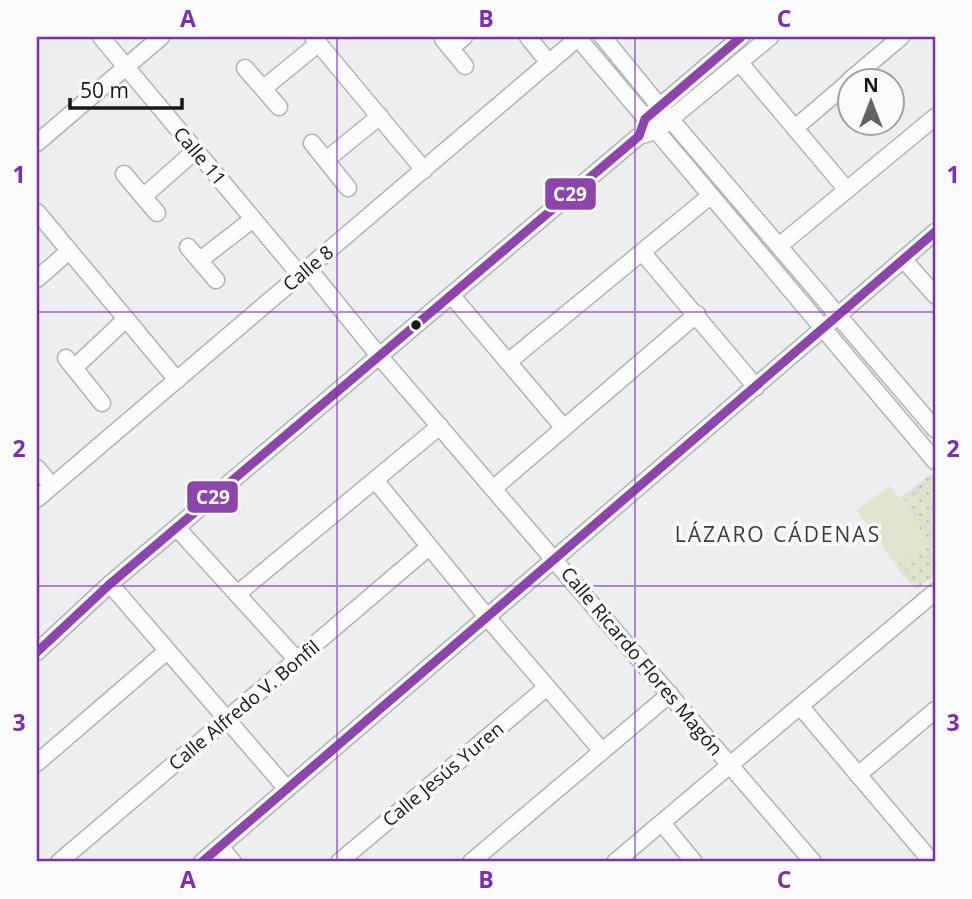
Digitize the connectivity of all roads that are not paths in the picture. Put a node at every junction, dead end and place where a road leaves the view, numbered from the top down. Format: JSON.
{"nodes":[{"id":1,"x":101,"y":37,"type":"edge"},
{"id":2,"x":161,"y":37,"type":"edge"},
{"id":3,"x":464,"y":37,"type":"edge"},
{"id":4,"x":528,"y":37,"type":"edge"},
{"id":5,"x":579,"y":37,"type":"edge"},
{"id":6,"x":603,"y":37,"type":"edge"},
{"id":7,"x":741,"y":37,"type":"edge"},
{"id":8,"x":770,"y":37,"type":"edge"},
{"id":9,"x":901,"y":37,"type":"edge"},
{"id":10,"x":316,"y":40,"type":"edge"},
{"id":11,"x":549,"y":63,"type":"junction"},
{"id":12,"x":740,"y":63,"type":"junction"},
{"id":13,"x":465,"y":66,"type":"dead end"},
{"id":14,"x":867,"y":66,"type":"edge"},
{"id":15,"x":126,"y":67,"type":"junction"},
{"id":16,"x":246,"y":68,"type":"dead end"},
{"id":17,"x":264,"y":89,"type":"junction"},
{"id":18,"x":836,"y":93,"type":"edge"},
{"id":19,"x":279,"y":107,"type":"dead end"},
{"id":20,"x":660,"y":107,"type":"junction"},
{"id":21,"x":380,"y":116,"type":"junction"},
{"id":22,"x":935,"y":117,"type":"edge"},
{"id":23,"x":671,"y":120,"type":"junction"},
{"id":24,"x":651,"y":125,"type":"junction"},
{"id":25,"x":795,"y":128,"type":"junction"},
{"id":26,"x":37,"y":143,"type":"edge"},
{"id":27,"x":312,"y":143,"type":"dead end"},
{"id":28,"x":196,"y":150,"type":"junction"},
{"id":29,"x":326,"y":160,"type":"junction"},
{"id":30,"x":424,"y":170,"type":"junction"},
{"id":31,"x":124,"y":174,"type":"dead end"},
{"id":32,"x":348,"y":188,"type":"dead end"},
{"id":33,"x":847,"y":190,"type":"junction"},
{"id":34,"x":144,"y":196,"type":"junction"},
{"id":35,"x":710,"y":196,"type":"junction"},
{"id":36,"x":37,"y":212,"type":"edge"},
{"id":37,"x":157,"y":213,"type":"dead end"},
{"id":38,"x":253,"y":219,"type":"junction"},
{"id":39,"x":935,"y":232,"type":"edge"},
{"id":40,"x":779,"y":246,"type":"junction"},
{"id":41,"x":188,"y":247,"type":"dead end"},
{"id":42,"x":69,"y":251,"type":"junction"},
{"id":43,"x":643,"y":253,"type":"junction"},
{"id":44,"x":200,"y":260,"type":"junction"},
{"id":45,"x":904,"y":260,"type":"junction"},
{"id":46,"x":304,"y":272,"type":"junction"},
{"id":47,"x":37,"y":279,"type":"edge"},
{"id":48,"x":216,"y":280,"type":"dead end"},
{"id":49,"x":935,"y":295,"type":"edge"},
{"id":50,"x":452,"y":296,"type":"junction"},
{"id":51,"x":697,"y":314,"type":"junction"},
{"id":52,"x":838,"y":316,"type":"junction"},
{"id":53,"x":126,"y":318,"type":"junction"},
{"id":54,"x":823,"y":329,"type":"junction"},
{"id":55,"x":380,"y":357,"type":"junction"},
{"id":56,"x":508,"y":362,"type":"junction"},
{"id":57,"x":177,"y":380,"type":"junction"},
{"id":58,"x":756,"y":387,"type":"junction"},
{"id":59,"x":102,"y":403,"type":"dead end"},
{"id":60,"x":440,"y":426,"type":"junction"},
{"id":61,"x":564,"y":428,"type":"junction"},
{"id":62,"x":935,"y":429,"type":"edge"},
{"id":63,"x":935,"y":461,"type":"edge"},
{"id":64,"x":37,"y":468,"type":"edge"},
{"id":65,"x":375,"y":480,"type":"junction"},
{"id":66,"x":52,"y":486,"type":"junction"},
{"id":67,"x":494,"y":488,"type":"junction"},
{"id":68,"x":37,"y":499,"type":"edge"},
{"id":69,"x":177,"y":528,"type":"junction"},
{"id":70,"x":429,"y":547,"type":"junction"},
{"id":71,"x":555,"y":559,"type":"junction"},
{"id":72,"x":110,"y":584,"type":"junction"},
{"id":73,"x":237,"y":594,"type":"junction"},
{"id":74,"x":931,"y":596,"type":"edge"},
{"id":75,"x":487,"y":617,"type":"junction"},
{"id":76,"x":167,"y":651,"type":"junction"},
{"id":77,"x":37,"y":652,"type":"edge"},
{"id":78,"x":297,"y":660,"type":"junction"},
{"id":79,"x":547,"y":687,"type":"junction"},
{"id":80,"x":670,"y":694,"type":"junction"},
{"id":81,"x":800,"y":706,"type":"junction"},
{"id":82,"x":227,"y":720,"type":"junction"},
{"id":83,"x":932,"y":720,"type":"edge"},
{"id":84,"x":602,"y":751,"type":"junction"},
{"id":85,"x":37,"y":764,"type":"edge"},
{"id":86,"x":730,"y":765,"type":"junction"},
{"id":87,"x":858,"y":775,"type":"junction"},
{"id":88,"x":287,"y":789,"type":"junction"},
{"id":89,"x":662,"y":823,"type":"junction"},
{"id":90,"x":220,"y":847,"type":"junction"},
{"id":91,"x":346,"y":860,"type":"edge"},
{"id":92,"x":59,"y":862,"type":"edge"},
{"id":93,"x":202,"y":862,"type":"edge"},
{"id":94,"x":233,"y":862,"type":"edge"},
{"id":95,"x":471,"y":862,"type":"edge"},
{"id":96,"x":615,"y":862,"type":"edge"},
{"id":97,"x":694,"y":862,"type":"edge"},
{"id":98,"x":813,"y":862,"type":"edge"},
{"id":99,"x":932,"y":862,"type":"edge"}],
"edges":[{"from":1,"to":15,"type":"street","name":"Calle 11"},
{"from":2,"to":15,"type":"street"},
{"from":3,"to":13,"type":"street"},
{"from":4,"to":11,"type":"street"},
{"from":5,"to":11,"type":"street","name":"Calle 8"},
{"from":5,"to":24,"type":"street"},
{"from":6,"to":20,"type":"street"},
{"from":7,"to":20,"type":"street"},
{"from":8,"to":12,"type":"street"},
{"from":9,"to":14,"type":"street"},
{"from":10,"to":17,"type":"street"},
{"from":10,"to":21,"type":"street"},
{"from":11,"to":30,"type":"street","name":"Calle 8"},
{"from":12,"to":23,"type":"street"},
{"from":12,"to":25,"type":"street"},
{"from":15,"to":26,"type":"street"},
{"from":15,"to":28,"type":"street","name":"Calle 11"},
{"from":16,"to":17,"type":"street"},
{"from":17,"to":19,"type":"street"},
{"from":18,"to":25,"type":"street"},
{"from":20,"to":23,"type":"street"},
{"from":20,"to":24,"type":"street"},
{"from":21,"to":29,"type":"street"},
{"from":21,"to":30,"type":"street"},
{"from":22,"to":33,"type":"street"},
{"from":23,"to":24,"type":"street"},
{"from":23,"to":40,"type":"street"},
{"from":24,"to":35,"type":"street"},
{"from":24,"to":50,"type":"street"},
{"from":25,"to":33,"type":"street"},
{"from":27,"to":29,"type":"street"},
{"from":28,"to":34,"type":"street"},
{"from":28,"to":38,"type":"street","name":"Calle 11"},
{"from":29,"to":32,"type":"street"},
{"from":30,"to":46,"type":"street","name":"Calle 8"},
{"from":31,"to":34,"type":"street"},
{"from":33,"to":40,"type":"street"},
{"from":34,"to":37,"type":"street"},
{"from":35,"to":43,"type":"street"},
{"from":35,"to":54,"type":"street"},
{"from":36,"to":42,"type":"street"},
{"from":38,"to":44,"type":"street"},
{"from":38,"to":46,"type":"street","name":"Calle 11"},
{"from":39,"to":45,"type":"street"},
{"from":40,"to":52,"type":"street"},
{"from":41,"to":44,"type":"street"},
{"from":42,"to":47,"type":"street"},
{"from":42,"to":53,"type":"street"},
{"from":43,"to":51,"type":"street"},
{"from":43,"to":56,"type":"street"},
{"from":44,"to":48,"type":"street"},
{"from":45,"to":49,"type":"street"},
{"from":45,"to":52,"type":"street"},
{"from":46,"to":55,"type":"street","name":"Calle Ricardo Flores Magón"},
{"from":46,"to":57,"type":"street","name":"Calle 8"},
{"from":50,"to":55,"type":"street"},
{"from":50,"to":56,"type":"street"},
{"from":51,"to":58,"type":"street"},
{"from":51,"to":61,"type":"street"},
{"from":52,"to":54,"type":"street"},
{"from":52,"to":62,"type":"street"},
{"from":53,"to":57,"type":"street"},
{"from":53,"to":59,"type":"street"},
{"from":54,"to":58,"type":"street"},
{"from":54,"to":63,"type":"street"},
{"from":55,"to":60,"type":"street","name":"Calle Ricardo Flores Magón"},
{"from":55,"to":69,"type":"street"},
{"from":56,"to":61,"type":"street"},
{"from":57,"to":66,"type":"street","name":"Calle 8"},
{"from":58,"to":71,"type":"street"},
{"from":60,"to":65,"type":"street"},
{"from":60,"to":67,"type":"street","name":"Calle Ricardo Flores Magón"},
{"from":61,"to":67,"type":"street"},
{"from":64,"to":66,"type":"street"},
{"from":65,"to":70,"type":"street"},
{"from":65,"to":73,"type":"street"},
{"from":66,"to":68,"type":"street","name":"Calle 8"},
{"from":67,"to":71,"type":"street","name":"Calle Ricardo Flores Magón"},
{"from":69,"to":72,"type":"street"},
{"from":69,"to":73,"type":"street"},
{"from":70,"to":75,"type":"street"},
{"from":70,"to":78,"type":"street","name":"Calle Alfredo V. Bonfil"},
{"from":71,"to":75,"type":"street"},
{"from":71,"to":80,"type":"street","name":"Calle Ricardo Flores Magón"},
{"from":72,"to":76,"type":"street"},
{"from":72,"to":77,"type":"street"},
{"from":73,"to":78,"type":"street"},
{"from":74,"to":81,"type":"street"},
{"from":75,"to":79,"type":"street"},
{"from":75,"to":88,"type":"street"},
{"from":76,"to":82,"type":"street"},
{"from":76,"to":85,"type":"street"},
{"from":78,"to":82,"type":"street","name":"Calle Alfredo V. Bonfil"},
{"from":79,"to":84,"type":"street"},
{"from":79,"to":91,"type":"street","name":"Calle Jesús Yuren"},
{"from":80,"to":84,"type":"street"},
{"from":80,"to":86,"type":"street","name":"Calle Ricardo Flores Magón"},
{"from":81,"to":86,"type":"street"},
{"from":81,"to":87,"type":"street"},
{"from":82,"to":88,"type":"street"},
{"from":82,"to":92,"type":"street","name":"Calle Alfredo V. Bonfil"},
{"from":83,"to":87,"type":"street"},
{"from":84,"to":95,"type":"street"},
{"from":86,"to":89,"type":"street"},
{"from":86,"to":98,"type":"street","name":"Calle Ricardo Flores Magón"},
{"from":87,"to":99,"type":"street"},
{"from":88,"to":90,"type":"street"},
{"from":89,"to":96,"type":"street"},
{"from":89,"to":97,"type":"street"},
{"from":90,"to":93,"type":"street"},
{"from":90,"to":94,"type":"street"}]}
